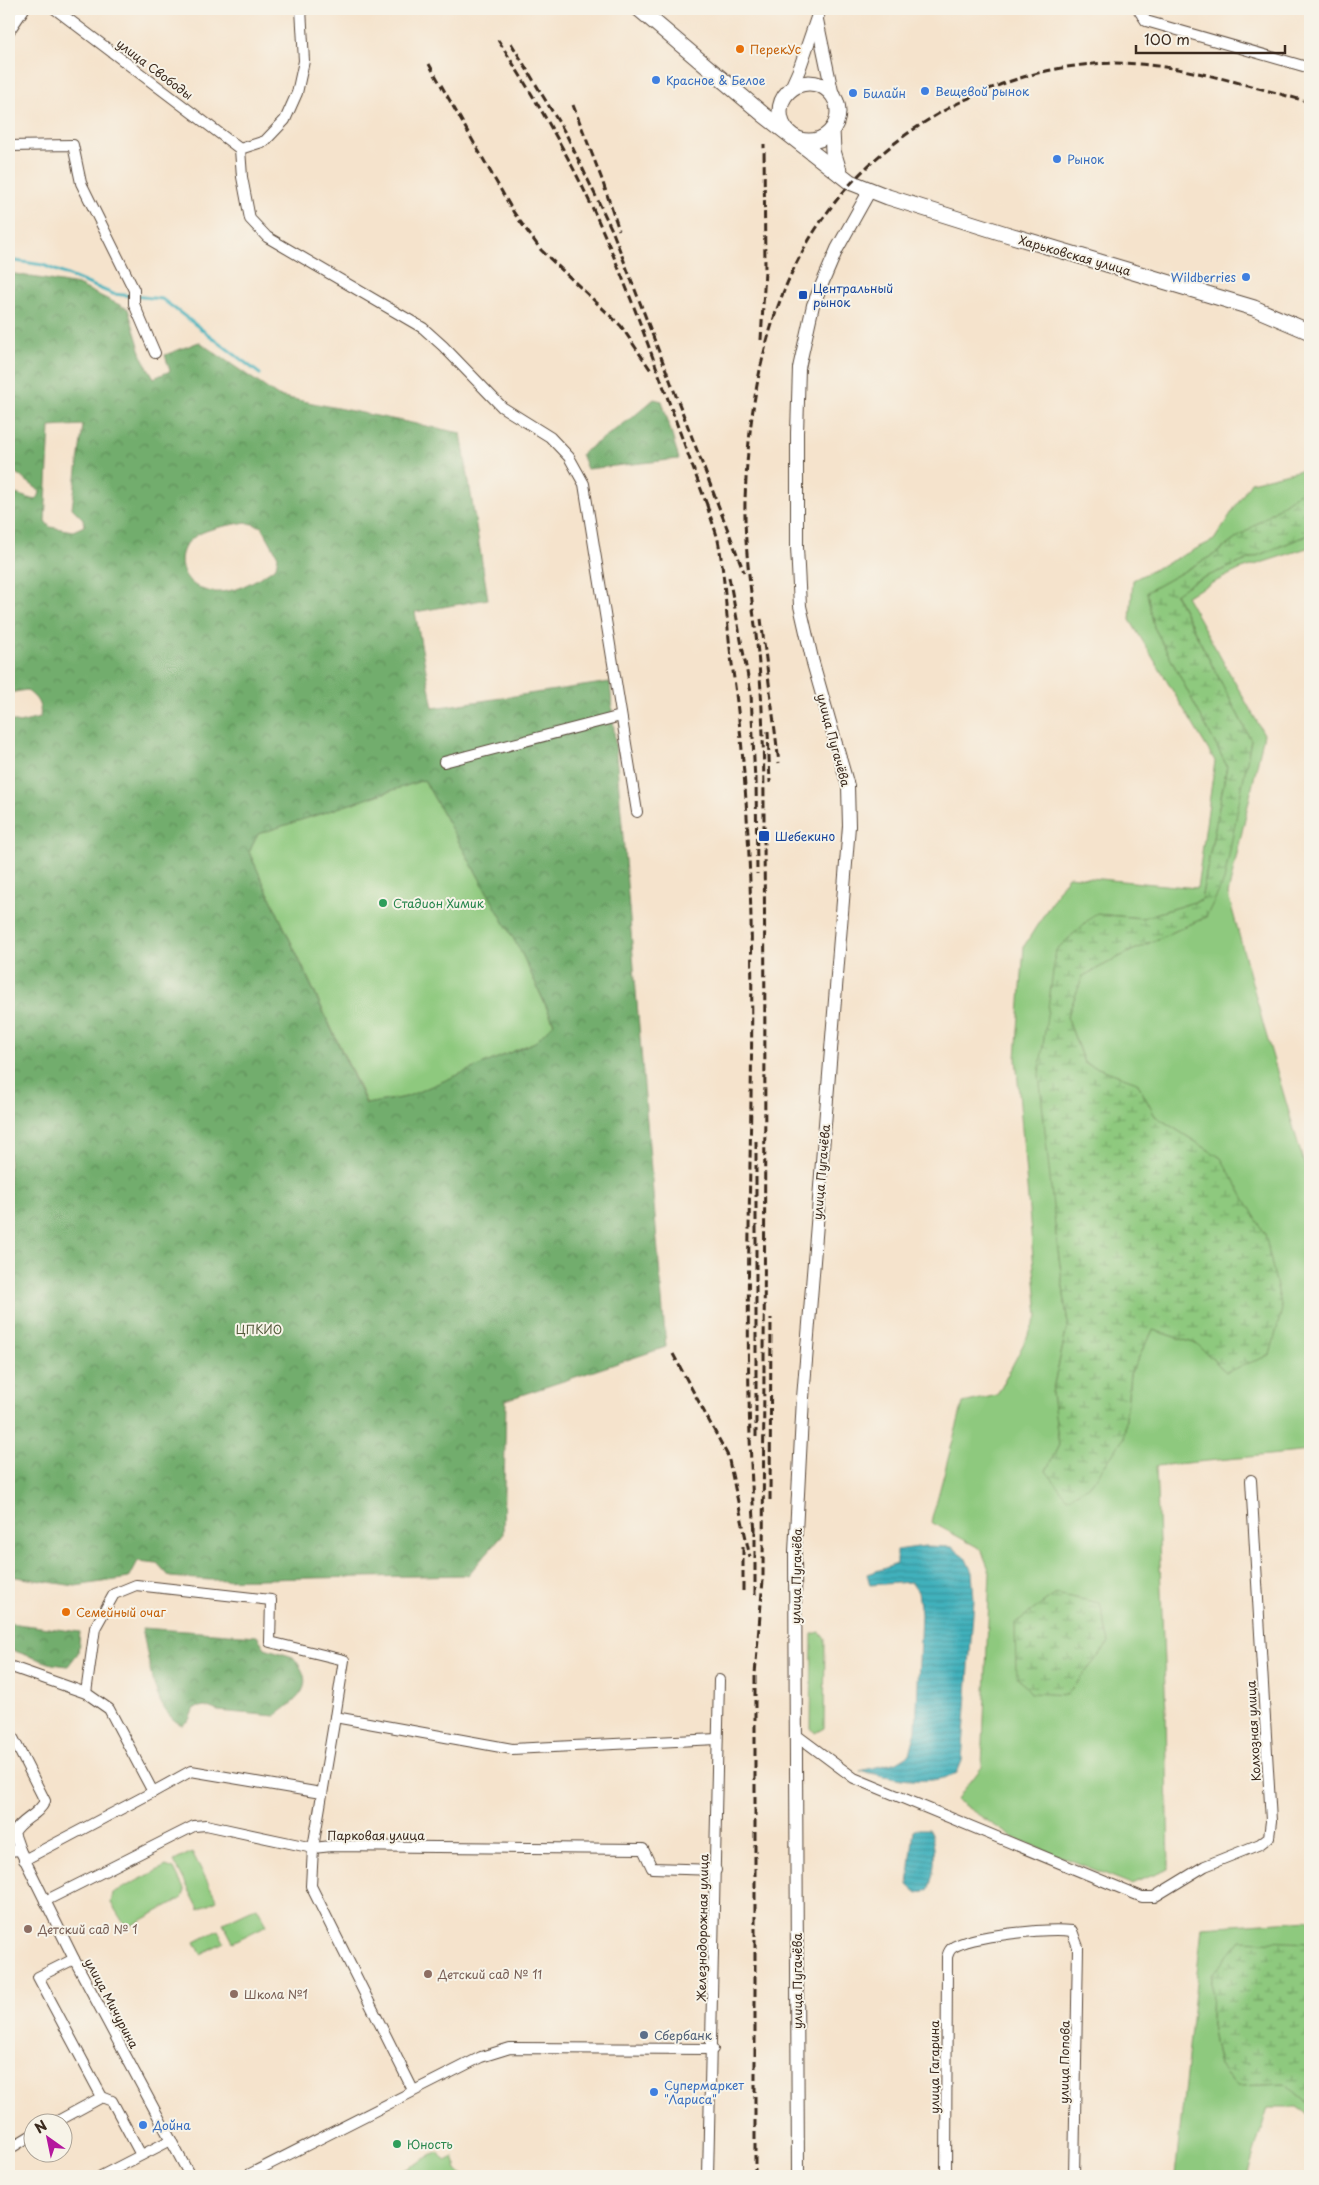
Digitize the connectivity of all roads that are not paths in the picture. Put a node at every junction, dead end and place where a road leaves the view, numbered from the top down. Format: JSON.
{"nodes":[{"id":1,"x":24,"y":9,"type":"edge"},
{"id":2,"x":55,"y":9,"type":"edge"},
{"id":3,"x":301,"y":9,"type":"edge"},
{"id":4,"x":639,"y":9,"type":"edge"},
{"id":5,"x":1138,"y":9,"type":"edge"},
{"id":6,"x":818,"y":13,"type":"edge"},
{"id":7,"x":9,"y":31,"type":"edge"},
{"id":8,"x":1310,"y":68,"type":"edge"},
{"id":9,"x":789,"y":91,"type":"junction"},
{"id":10,"x":833,"y":96,"type":"junction"},
{"id":11,"x":746,"y":100,"type":"junction"},
{"id":12,"x":832,"y":130,"type":"junction"},
{"id":13,"x":791,"y":136,"type":"junction"},
{"id":14,"x":9,"y":146,"type":"edge"},
{"id":15,"x":240,"y":149,"type":"junction"},
{"id":16,"x":840,"y":174,"type":"junction"},
{"id":17,"x":870,"y":190,"type":"junction"},
{"id":18,"x":1310,"y":332,"type":"edge"},
{"id":19,"x":154,"y":353,"type":"dead end"},
{"id":20,"x":621,"y":716,"type":"junction"},
{"id":21,"x":444,"y":762,"type":"dead end"},
{"id":22,"x":637,"y":812,"type":"dead end"},
{"id":23,"x":1251,"y":1480,"type":"dead end"},
{"id":24,"x":9,"y":1666,"type":"edge"},
{"id":25,"x":720,"y":1680,"type":"dead end"},
{"id":26,"x":86,"y":1693,"type":"junction"},
{"id":27,"x":335,"y":1717,"type":"junction"},
{"id":28,"x":9,"y":1730,"type":"edge"},
{"id":29,"x":795,"y":1734,"type":"junction"},
{"id":30,"x":717,"y":1738,"type":"junction"},
{"id":31,"x":153,"y":1792,"type":"junction"},
{"id":32,"x":321,"y":1793,"type":"junction"},
{"id":33,"x":313,"y":1848,"type":"junction"},
{"id":34,"x":9,"y":1851,"type":"edge"},
{"id":35,"x":22,"y":1855,"type":"junction"},
{"id":36,"x":716,"y":1870,"type":"junction"},
{"id":37,"x":45,"y":1901,"type":"junction"},
{"id":38,"x":1078,"y":1947,"type":"joint"},
{"id":39,"x":74,"y":1959,"type":"junction"},
{"id":40,"x":713,"y":2049,"type":"junction"},
{"id":41,"x":413,"y":2090,"type":"junction"},
{"id":42,"x":102,"y":2097,"type":"junction"},
{"id":43,"x":72,"y":2113,"type":"edge"},
{"id":44,"x":171,"y":2140,"type":"junction"},
{"id":45,"x":22,"y":2142,"type":"edge"},
{"id":46,"x":9,"y":2149,"type":"edge"},
{"id":47,"x":141,"y":2155,"type":"junction"},
{"id":48,"x":100,"y":2176,"type":"edge"},
{"id":49,"x":190,"y":2176,"type":"edge"},
{"id":50,"x":246,"y":2176,"type":"edge"},
{"id":51,"x":708,"y":2176,"type":"edge"},
{"id":52,"x":798,"y":2176,"type":"edge"},
{"id":53,"x":946,"y":2176,"type":"edge"},
{"id":54,"x":1074,"y":2176,"type":"edge"}],
"edges":[{"from":1,"to":7,"type":"street"},
{"from":2,"to":15,"type":"street","name":"улица Свободы"},
{"from":3,"to":15,"type":"street"},
{"from":4,"to":11,"type":"main road","name":"Харьковская улица"},
{"from":5,"to":8,"type":"street"},
{"from":6,"to":9,"type":"street"},
{"from":6,"to":10,"type":"street"},
{"from":9,"to":10,"type":"main road"},
{"from":9,"to":11,"type":"main road"},
{"from":9,"to":13,"type":"main road"},
{"from":10,"to":12,"type":"main road"},
{"from":11,"to":13,"type":"main road","name":"Харьковская улица"},
{"from":12,"to":13,"type":"main road"},
{"from":12,"to":16,"type":"main road"},
{"from":13,"to":16,"type":"main road","name":"Харьковская улица"},
{"from":14,"to":19,"type":"street"},
{"from":15,"to":20,"type":"street"},
{"from":16,"to":17,"type":"main road","name":"Харьковская улица"},
{"from":17,"to":18,"type":"main road","name":"Харьковская улица"},
{"from":17,"to":29,"type":"street","name":"улица Пугачёва"},
{"from":20,"to":21,"type":"street"},
{"from":20,"to":22,"type":"street"},
{"from":23,"to":29,"type":"street","name":"Колхозная улица"},
{"from":24,"to":26,"type":"street"},
{"from":25,"to":30,"type":"street","name":"Железнодорожная улица"},
{"from":26,"to":27,"type":"street"},
{"from":26,"to":31,"type":"street"},
{"from":27,"to":30,"type":"street"},
{"from":27,"to":32,"type":"street"},
{"from":28,"to":35,"type":"street"},
{"from":29,"to":52,"type":"street","name":"улица Пугачёва"},
{"from":30,"to":36,"type":"street","name":"Железнодорожная улица"},
{"from":31,"to":32,"type":"street"},
{"from":31,"to":35,"type":"street"},
{"from":32,"to":33,"type":"street"},
{"from":33,"to":36,"type":"street","name":"Парковая улица"},
{"from":33,"to":37,"type":"street","name":"Парковая улица"},
{"from":33,"to":41,"type":"street"},
{"from":34,"to":35,"type":"street"},
{"from":35,"to":37,"type":"street","name":"улица Мичурина"},
{"from":36,"to":40,"type":"street","name":"Железнодорожная улица"},
{"from":37,"to":39,"type":"street","name":"улица Мичурина"},
{"from":38,"to":53,"type":"street","name":"улица Гагарина"},
{"from":38,"to":54,"type":"street","name":"улица Попова"},
{"from":39,"to":42,"type":"street"},
{"from":39,"to":44,"type":"street","name":"улица Мичурина"},
{"from":40,"to":41,"type":"street"},
{"from":40,"to":51,"type":"street","name":"Железнодорожная улица"},
{"from":41,"to":50,"type":"street"},
{"from":42,"to":43,"type":"street"},
{"from":42,"to":47,"type":"street"},
{"from":44,"to":47,"type":"street"},
{"from":44,"to":49,"type":"street","name":"улица Мичурина"},
{"from":45,"to":46,"type":"street"},
{"from":47,"to":48,"type":"street"}]}
